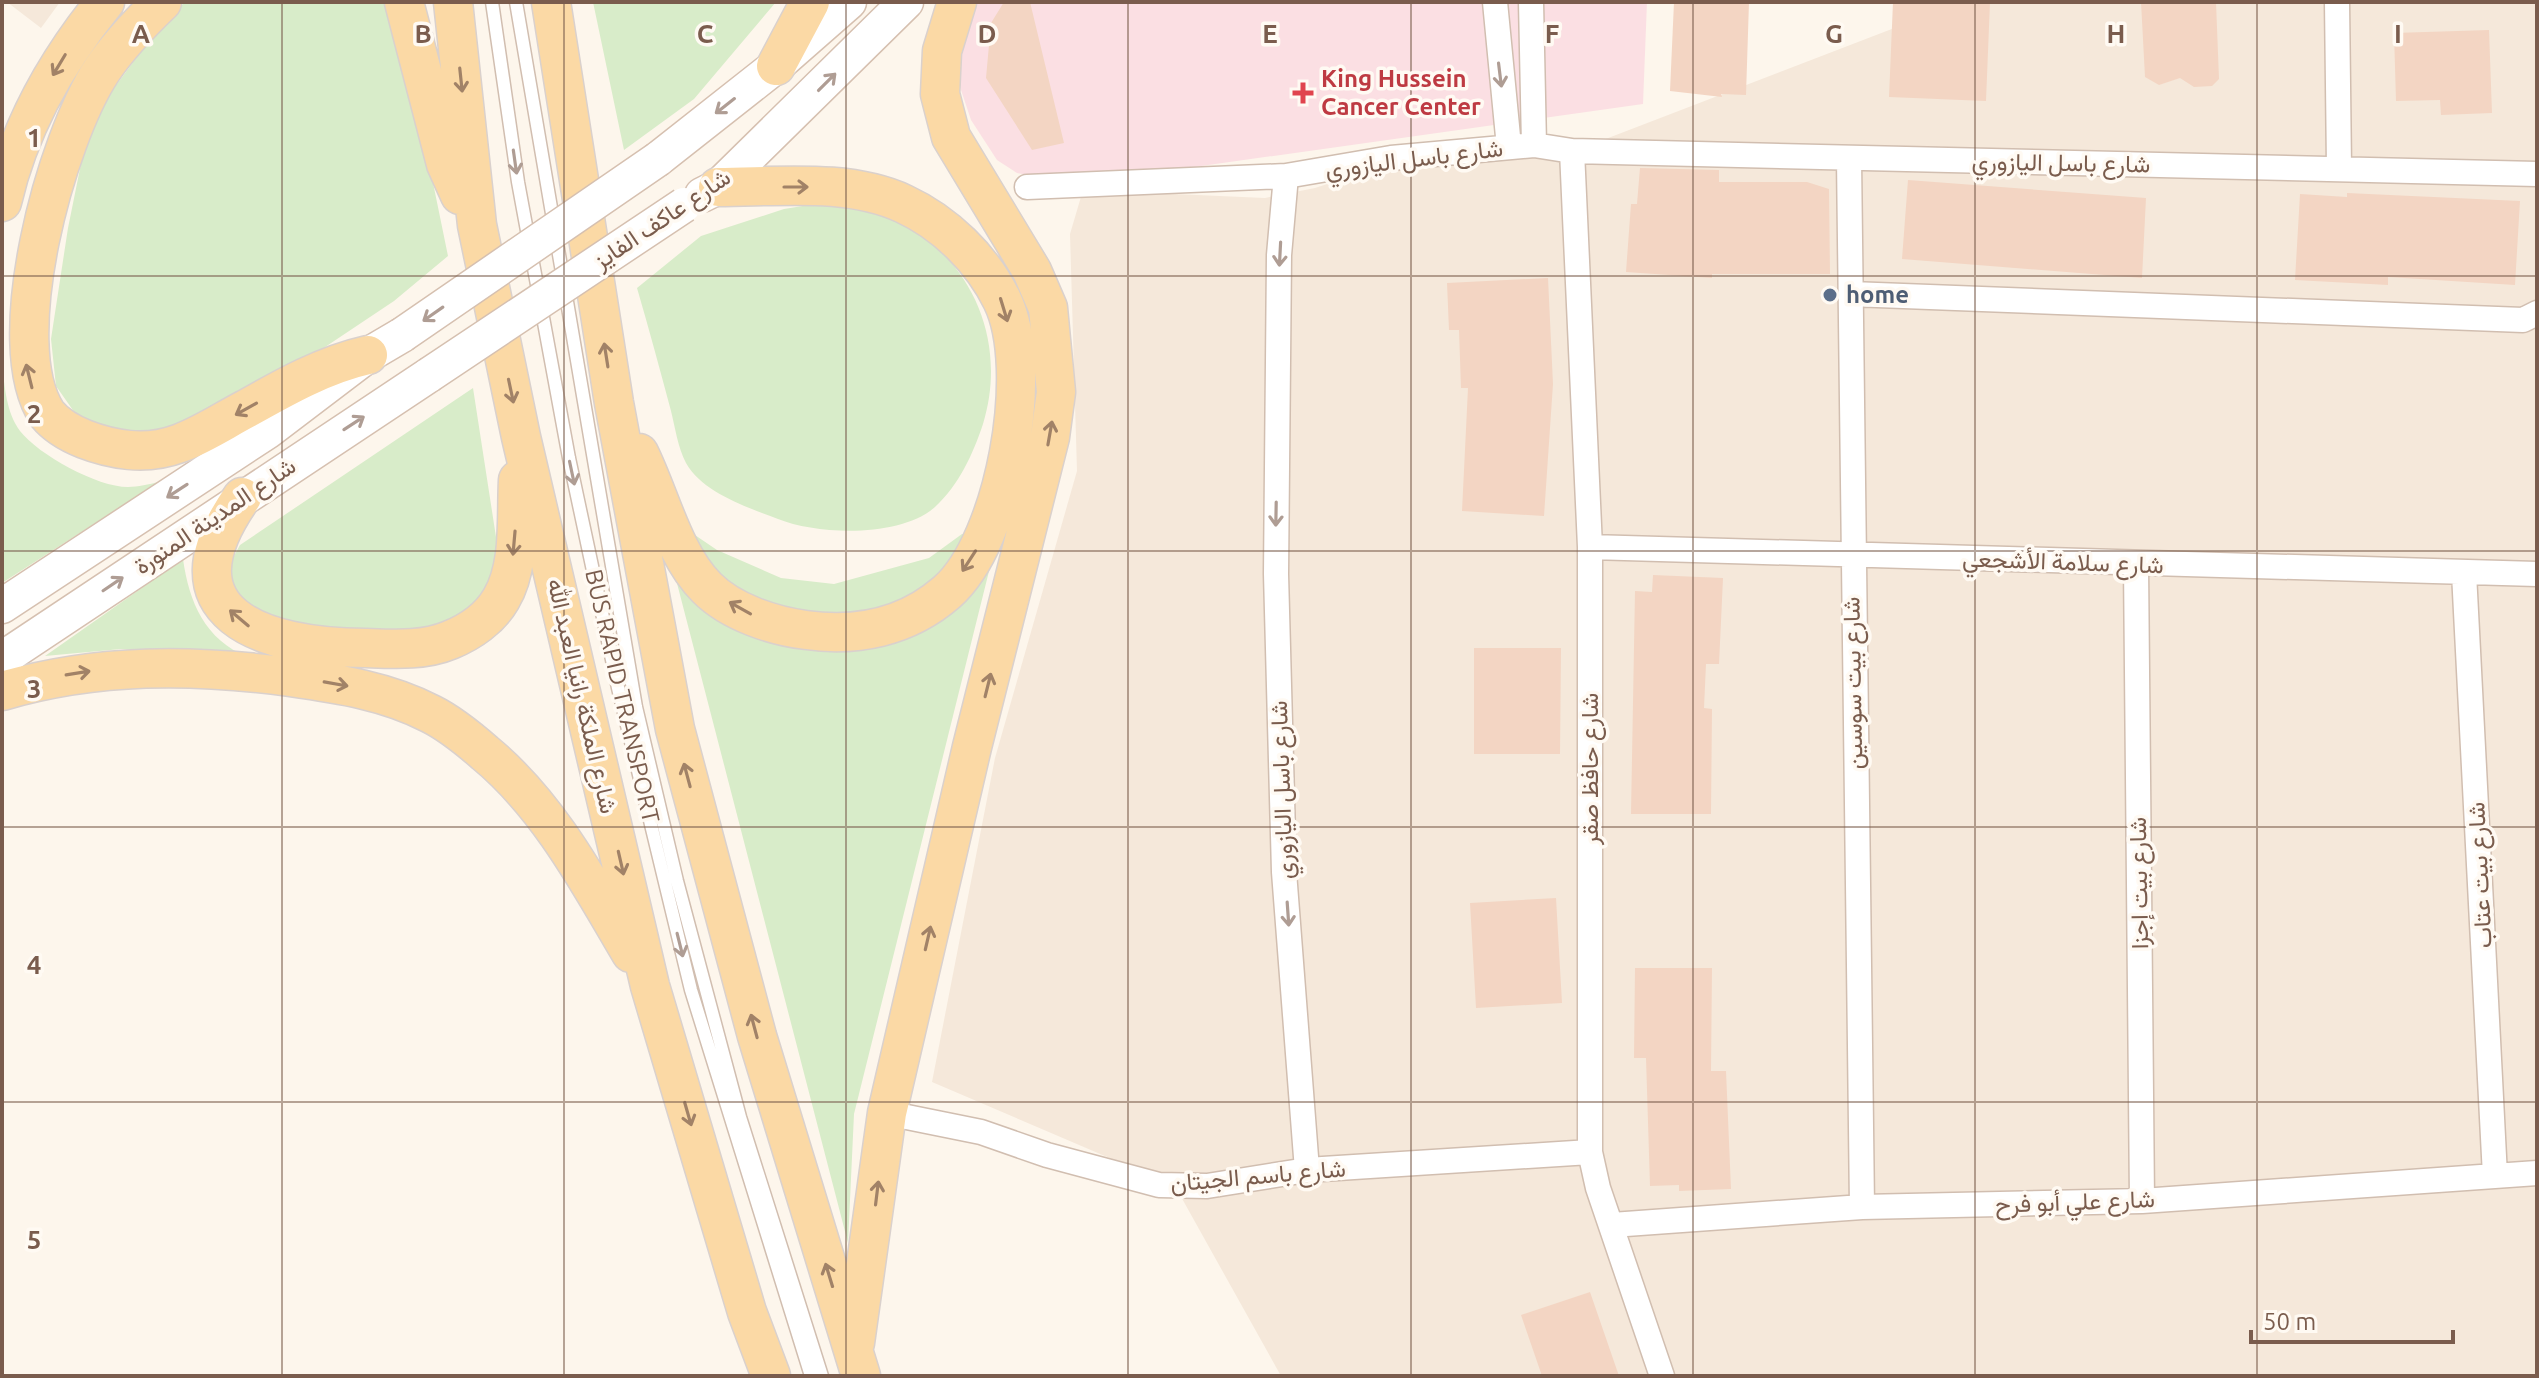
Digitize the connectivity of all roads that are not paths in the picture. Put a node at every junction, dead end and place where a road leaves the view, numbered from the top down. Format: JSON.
{"nodes":[{"id":1,"x":105,"y":2,"type":"edge"},
{"id":2,"x":162,"y":2,"type":"edge"},
{"id":3,"x":404,"y":2,"type":"edge"},
{"id":4,"x":453,"y":2,"type":"edge"},
{"id":5,"x":492,"y":2,"type":"edge"},
{"id":6,"x":516,"y":2,"type":"edge"},
{"id":7,"x":551,"y":2,"type":"edge"},
{"id":8,"x":810,"y":2,"type":"edge"},
{"id":9,"x":849,"y":2,"type":"edge"},
{"id":10,"x":906,"y":2,"type":"edge"},
{"id":11,"x":957,"y":2,"type":"edge"},
{"id":12,"x":1495,"y":2,"type":"edge"},
{"id":13,"x":1531,"y":2,"type":"edge"},
{"id":14,"x":2337,"y":2,"type":"edge"},
{"id":15,"x":776,"y":66,"type":"junction"},
{"id":16,"x":1534,"y":145,"type":"junction"},
{"id":17,"x":1509,"y":147,"type":"junction"},
{"id":18,"x":1572,"y":151,"type":"junction"},
{"id":19,"x":1849,"y":159,"type":"junction"},
{"id":20,"x":2339,"y":168,"type":"junction"},
{"id":21,"x":2537,"y":174,"type":"edge"},
{"id":22,"x":1286,"y":176,"type":"junction"},
{"id":23,"x":718,"y":187,"type":"junction"},
{"id":24,"x":1027,"y":187,"type":"dead end"},
{"id":25,"x":2,"y":202,"type":"edge"},
{"id":26,"x":477,"y":225,"type":"junction"},
{"id":27,"x":1851,"y":294,"type":"junction"},
{"id":28,"x":2537,"y":313,"type":"edge"},
{"id":29,"x":368,"y":355,"type":"junction"},
{"id":30,"x":429,"y":375,"type":"joint"},
{"id":31,"x":614,"y":403,"type":"junction"},
{"id":32,"x":521,"y":437,"type":"junction"},
{"id":33,"x":242,"y":497,"type":"junction"},
{"id":34,"x":1590,"y":547,"type":"junction"},
{"id":35,"x":1851,"y":555,"type":"junction"},
{"id":36,"x":2136,"y":565,"type":"junction"},
{"id":37,"x":2464,"y":573,"type":"junction"},
{"id":38,"x":2537,"y":574,"type":"edge"},
{"id":39,"x":2,"y":606,"type":"edge"},
{"id":40,"x":2,"y":659,"type":"edge"},
{"id":41,"x":2,"y":691,"type":"edge"},
{"id":42,"x":650,"y":986,"type":"junction"},
{"id":43,"x":887,"y":1113,"type":"junction"},
{"id":44,"x":1590,"y":1152,"type":"junction"},
{"id":45,"x":1307,"y":1170,"type":"junction"},
{"id":46,"x":2537,"y":1173,"type":"edge"},
{"id":47,"x":2495,"y":1176,"type":"junction"},
{"id":48,"x":2142,"y":1201,"type":"junction"},
{"id":49,"x":1862,"y":1207,"type":"junction"},
{"id":50,"x":1612,"y":1225,"type":"junction"},
{"id":51,"x":857,"y":1365,"type":"edge"},
{"id":52,"x":771,"y":1376,"type":"edge"},
{"id":53,"x":811,"y":1376,"type":"edge"},
{"id":54,"x":822,"y":1376,"type":"edge"},
{"id":55,"x":1662,"y":1376,"type":"edge"}],
"edges":[{"from":1,"to":25,"type":"main road","one_way":true},
{"from":29,"to":2,"type":"main road","one_way":true},
{"from":3,"to":26,"type":"main road"},
{"from":4,"to":26,"type":"main road","name":"شارع الملكة رانيا العبد الله","one_way":true},
{"from":5,"to":53,"type":"lane","name":"BUS RAPID TRANSPORT","one_way":true},
{"from":6,"to":54,"type":"lane","name":"BUS RAPID TRANSPORT"},
{"from":31,"to":7,"type":"main road","one_way":true},
{"from":8,"to":15,"type":"main road"},
{"from":9,"to":15,"type":"main road"},
{"from":23,"to":10,"type":"main road","name":"شارع عاكف الفايز","one_way":true},
{"from":43,"to":11,"type":"main road","one_way":true},
{"from":12,"to":17,"type":"street","one_way":true},
{"from":13,"to":16,"type":"street"},
{"from":14,"to":20,"type":"street"},
{"from":15,"to":29,"type":"main road","name":"شارع المدينة المنورة","one_way":true,"bridge":true},
{"from":16,"to":17,"type":"street","name":"شارع باسل اليازوري"},
{"from":16,"to":18,"type":"street","name":"شارع باسل اليازوري"},
{"from":17,"to":22,"type":"street","name":"شارع باسل اليازوري"},
{"from":18,"to":19,"type":"street","name":"شارع باسل اليازوري"},
{"from":18,"to":34,"type":"street","name":"شارع حافظ صقر"},
{"from":19,"to":20,"type":"street","name":"شارع باسل اليازوري"},
{"from":19,"to":27,"type":"street","name":"شارع بيت سوسين"},
{"from":20,"to":21,"type":"street","name":"شارع باسل اليازوري"},
{"from":22,"to":24,"type":"street"},
{"from":22,"to":45,"type":"street","name":"شارع باسل اليازوري","one_way":true},
{"from":23,"to":30,"type":"main road","name":"شارع عاكف الفايز","bridge":true},
{"from":23,"to":31,"type":"main road","one_way":true},
{"from":26,"to":32,"type":"main road","name":"شارع الملكة رانيا العبد الله","one_way":true},
{"from":27,"to":28,"type":"street"},
{"from":27,"to":35,"type":"street","name":"شارع بيت سوسين"},
{"from":29,"to":39,"type":"main road","name":"شارع المدينة المنورة","one_way":true},
{"from":33,"to":30,"type":"main road","name":"شارع المدينة المنورة","one_way":true},
{"from":51,"to":31,"type":"main road","one_way":true},
{"from":32,"to":33,"type":"main road","one_way":true},
{"from":32,"to":42,"type":"main road","name":"شارع الملكة رانيا العبد الله","one_way":true},
{"from":40,"to":33,"type":"main road","name":"شارع المدينة المنورة","one_way":true},
{"from":34,"to":35,"type":"street","name":"شارع سلامة الأشجعي"},
{"from":34,"to":44,"type":"street","name":"شارع حافظ صقر"},
{"from":35,"to":36,"type":"street","name":"شارع سلامة الأشجعي"},
{"from":35,"to":49,"type":"street","name":"شارع بيت سوسين"},
{"from":36,"to":37,"type":"street","name":"شارع سلامة الأشجعي"},
{"from":36,"to":48,"type":"street","name":"شارع بيت إجزا"},
{"from":37,"to":38,"type":"street","name":"شارع سلامة الأشجعي"},
{"from":37,"to":47,"type":"street","name":"شارع بيت عتاب"},
{"from":41,"to":42,"type":"main road","one_way":true},
{"from":42,"to":52,"type":"main road","name":"شارع الملكة رانيا العبد الله","one_way":true},
{"from":43,"to":45,"type":"street","name":"شارع باسم الجيتان"},
{"from":51,"to":43,"type":"main road","one_way":true},
{"from":44,"to":45,"type":"street","name":"شارع باسم الجيتان"},
{"from":44,"to":50,"type":"street","name":"شارع حافظ صقر"},
{"from":46,"to":47,"type":"street","name":"شارع علي أبو فرح"},
{"from":47,"to":48,"type":"street","name":"شارع علي أبو فرح"},
{"from":48,"to":49,"type":"street","name":"شارع علي أبو فرح"},
{"from":49,"to":50,"type":"street","name":"شارع علي أبو فرح"},
{"from":50,"to":55,"type":"street","name":"شارع حافظ صقر"}]}
